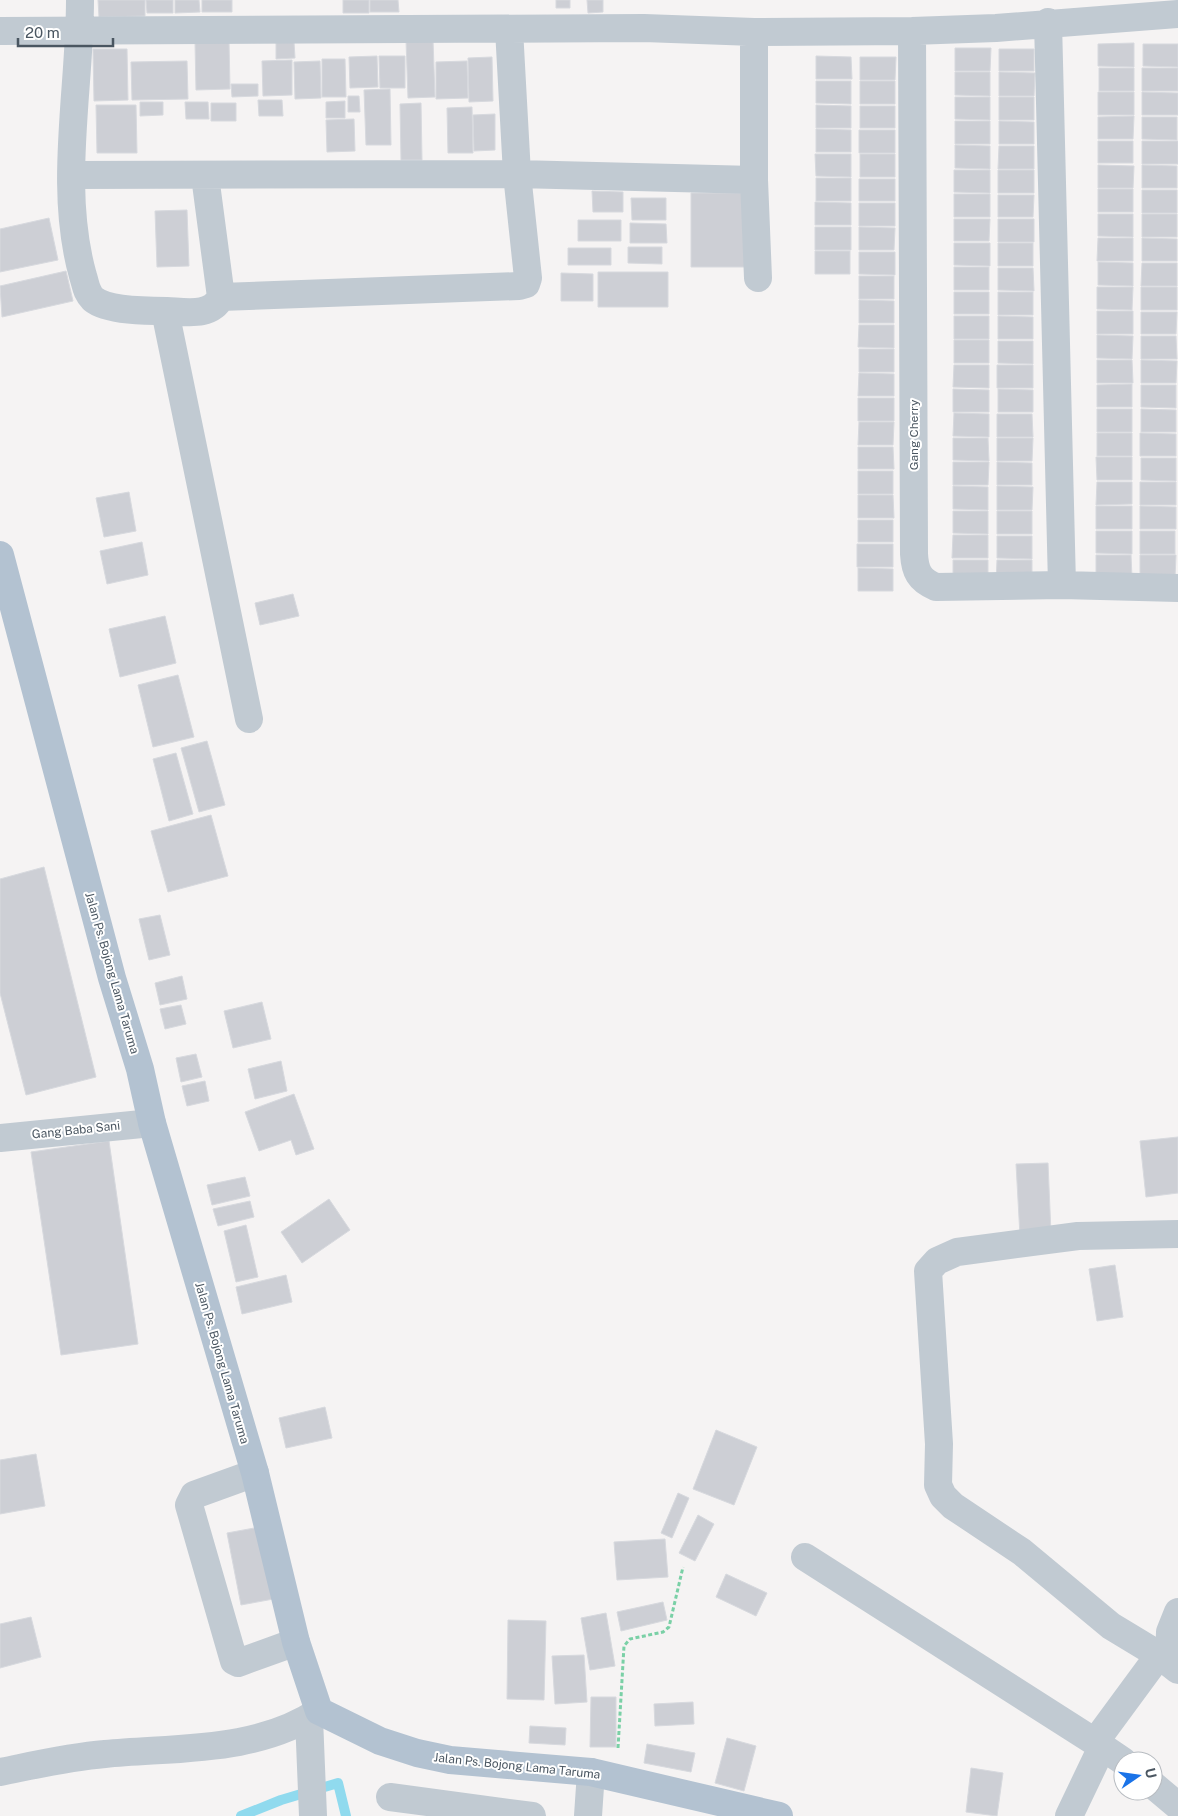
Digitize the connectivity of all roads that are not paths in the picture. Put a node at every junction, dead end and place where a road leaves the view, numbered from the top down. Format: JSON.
{"nodes":[{"id":1,"x":80,"y":0,"type":"edge"},
{"id":2,"x":1178,"y":14,"type":"edge"},
{"id":3,"x":1048,"y":22,"type":"junction"},
{"id":4,"x":509,"y":28,"type":"junction"},
{"id":5,"x":912,"y":30,"type":"junction"},
{"id":6,"x":0,"y":31,"type":"edge"},
{"id":7,"x":80,"y":32,"type":"junction"},
{"id":8,"x":754,"y":32,"type":"junction"},
{"id":9,"x":518,"y":174,"type":"junction"},
{"id":10,"x":72,"y":175,"type":"junction"},
{"id":11,"x":205,"y":176,"type":"junction"},
{"id":12,"x":754,"y":180,"type":"junction"},
{"id":13,"x":758,"y":278,"type":"dead end"},
{"id":14,"x":221,"y":297,"type":"junction"},
{"id":15,"x":165,"y":311,"type":"junction"},
{"id":16,"x":0,"y":555,"type":"edge"},
{"id":17,"x":1062,"y":585,"type":"junction"},
{"id":18,"x":1178,"y":588,"type":"edge"},
{"id":19,"x":248,"y":719,"type":"dead end"},
{"id":20,"x":152,"y":1123,"type":"junction"},
{"id":21,"x":0,"y":1138,"type":"edge"},
{"id":22,"x":1178,"y":1234,"type":"edge"},
{"id":23,"x":255,"y":1473,"type":"junction"},
{"id":24,"x":805,"y":1557,"type":"dead end"},
{"id":25,"x":1178,"y":1612,"type":"edge"},
{"id":26,"x":296,"y":1642,"type":"junction"},
{"id":27,"x":1169,"y":1662,"type":"edge"},
{"id":28,"x":314,"y":1715,"type":"junction"},
{"id":29,"x":1107,"y":1750,"type":"edge"},
{"id":30,"x":0,"y":1772,"type":"edge"},
{"id":31,"x":604,"y":1775,"type":"junction"},
{"id":32,"x":1163,"y":1793,"type":"edge"},
{"id":33,"x":390,"y":1797,"type":"dead end"},
{"id":34,"x":1178,"y":1806,"type":"edge"},
{"id":35,"x":313,"y":1811,"type":"edge"},
{"id":36,"x":739,"y":1811,"type":"edge"},
{"id":37,"x":532,"y":1816,"type":"edge"},
{"id":38,"x":588,"y":1816,"type":"edge"},
{"id":39,"x":779,"y":1816,"type":"edge"},
{"id":40,"x":1070,"y":1816,"type":"edge"}],
"edges":[{"from":1,"to":7,"type":"street"},
{"from":2,"to":3,"type":"street"},
{"from":3,"to":5,"type":"street"},
{"from":3,"to":17,"type":"street"},
{"from":4,"to":7,"type":"street"},
{"from":4,"to":8,"type":"street"},
{"from":4,"to":9,"type":"street"},
{"from":5,"to":8,"type":"street"},
{"from":5,"to":17,"type":"street","name":"Gang Cherry"},
{"from":6,"to":7,"type":"street"},
{"from":7,"to":10,"type":"street"},
{"from":8,"to":12,"type":"street"},
{"from":9,"to":11,"type":"street"},
{"from":9,"to":12,"type":"street"},
{"from":9,"to":14,"type":"street"},
{"from":10,"to":11,"type":"street"},
{"from":10,"to":15,"type":"street"},
{"from":11,"to":14,"type":"street"},
{"from":12,"to":13,"type":"street"},
{"from":14,"to":15,"type":"street"},
{"from":15,"to":19,"type":"street"},
{"from":16,"to":20,"type":"main road","name":"Jalan Ps. Bojong Lama Taruma"},
{"from":17,"to":18,"type":"street","name":"Gang Cherry"},
{"from":20,"to":21,"type":"street","name":"Gang Baba Sani"},
{"from":20,"to":23,"type":"main road","name":"Jalan Ps. Bojong Lama Taruma"},
{"from":22,"to":27,"type":"street"},
{"from":23,"to":26,"type":"main road","name":"Jalan Ps. Bojong Lama Taruma"},
{"from":23,"to":26,"type":"street"},
{"from":24,"to":29,"type":"street"},
{"from":25,"to":27,"type":"street"},
{"from":26,"to":28,"type":"main road","name":"Jalan Ps. Bojong Lama Taruma"},
{"from":27,"to":29,"type":"street"},
{"from":28,"to":30,"type":"street"},
{"from":28,"to":31,"type":"main road","name":"Jalan Ps. Bojong Lama Taruma"},
{"from":28,"to":35,"type":"street"},
{"from":29,"to":40,"type":"street"},
{"from":31,"to":36,"type":"main road","name":"Jalan Ps. Bojong Lama Taruma"},
{"from":31,"to":38,"type":"street"},
{"from":32,"to":34,"type":"street"},
{"from":33,"to":37,"type":"street"},
{"from":36,"to":39,"type":"main road","name":"Jalan Ps. Bojong Lama Taruma"}]}
